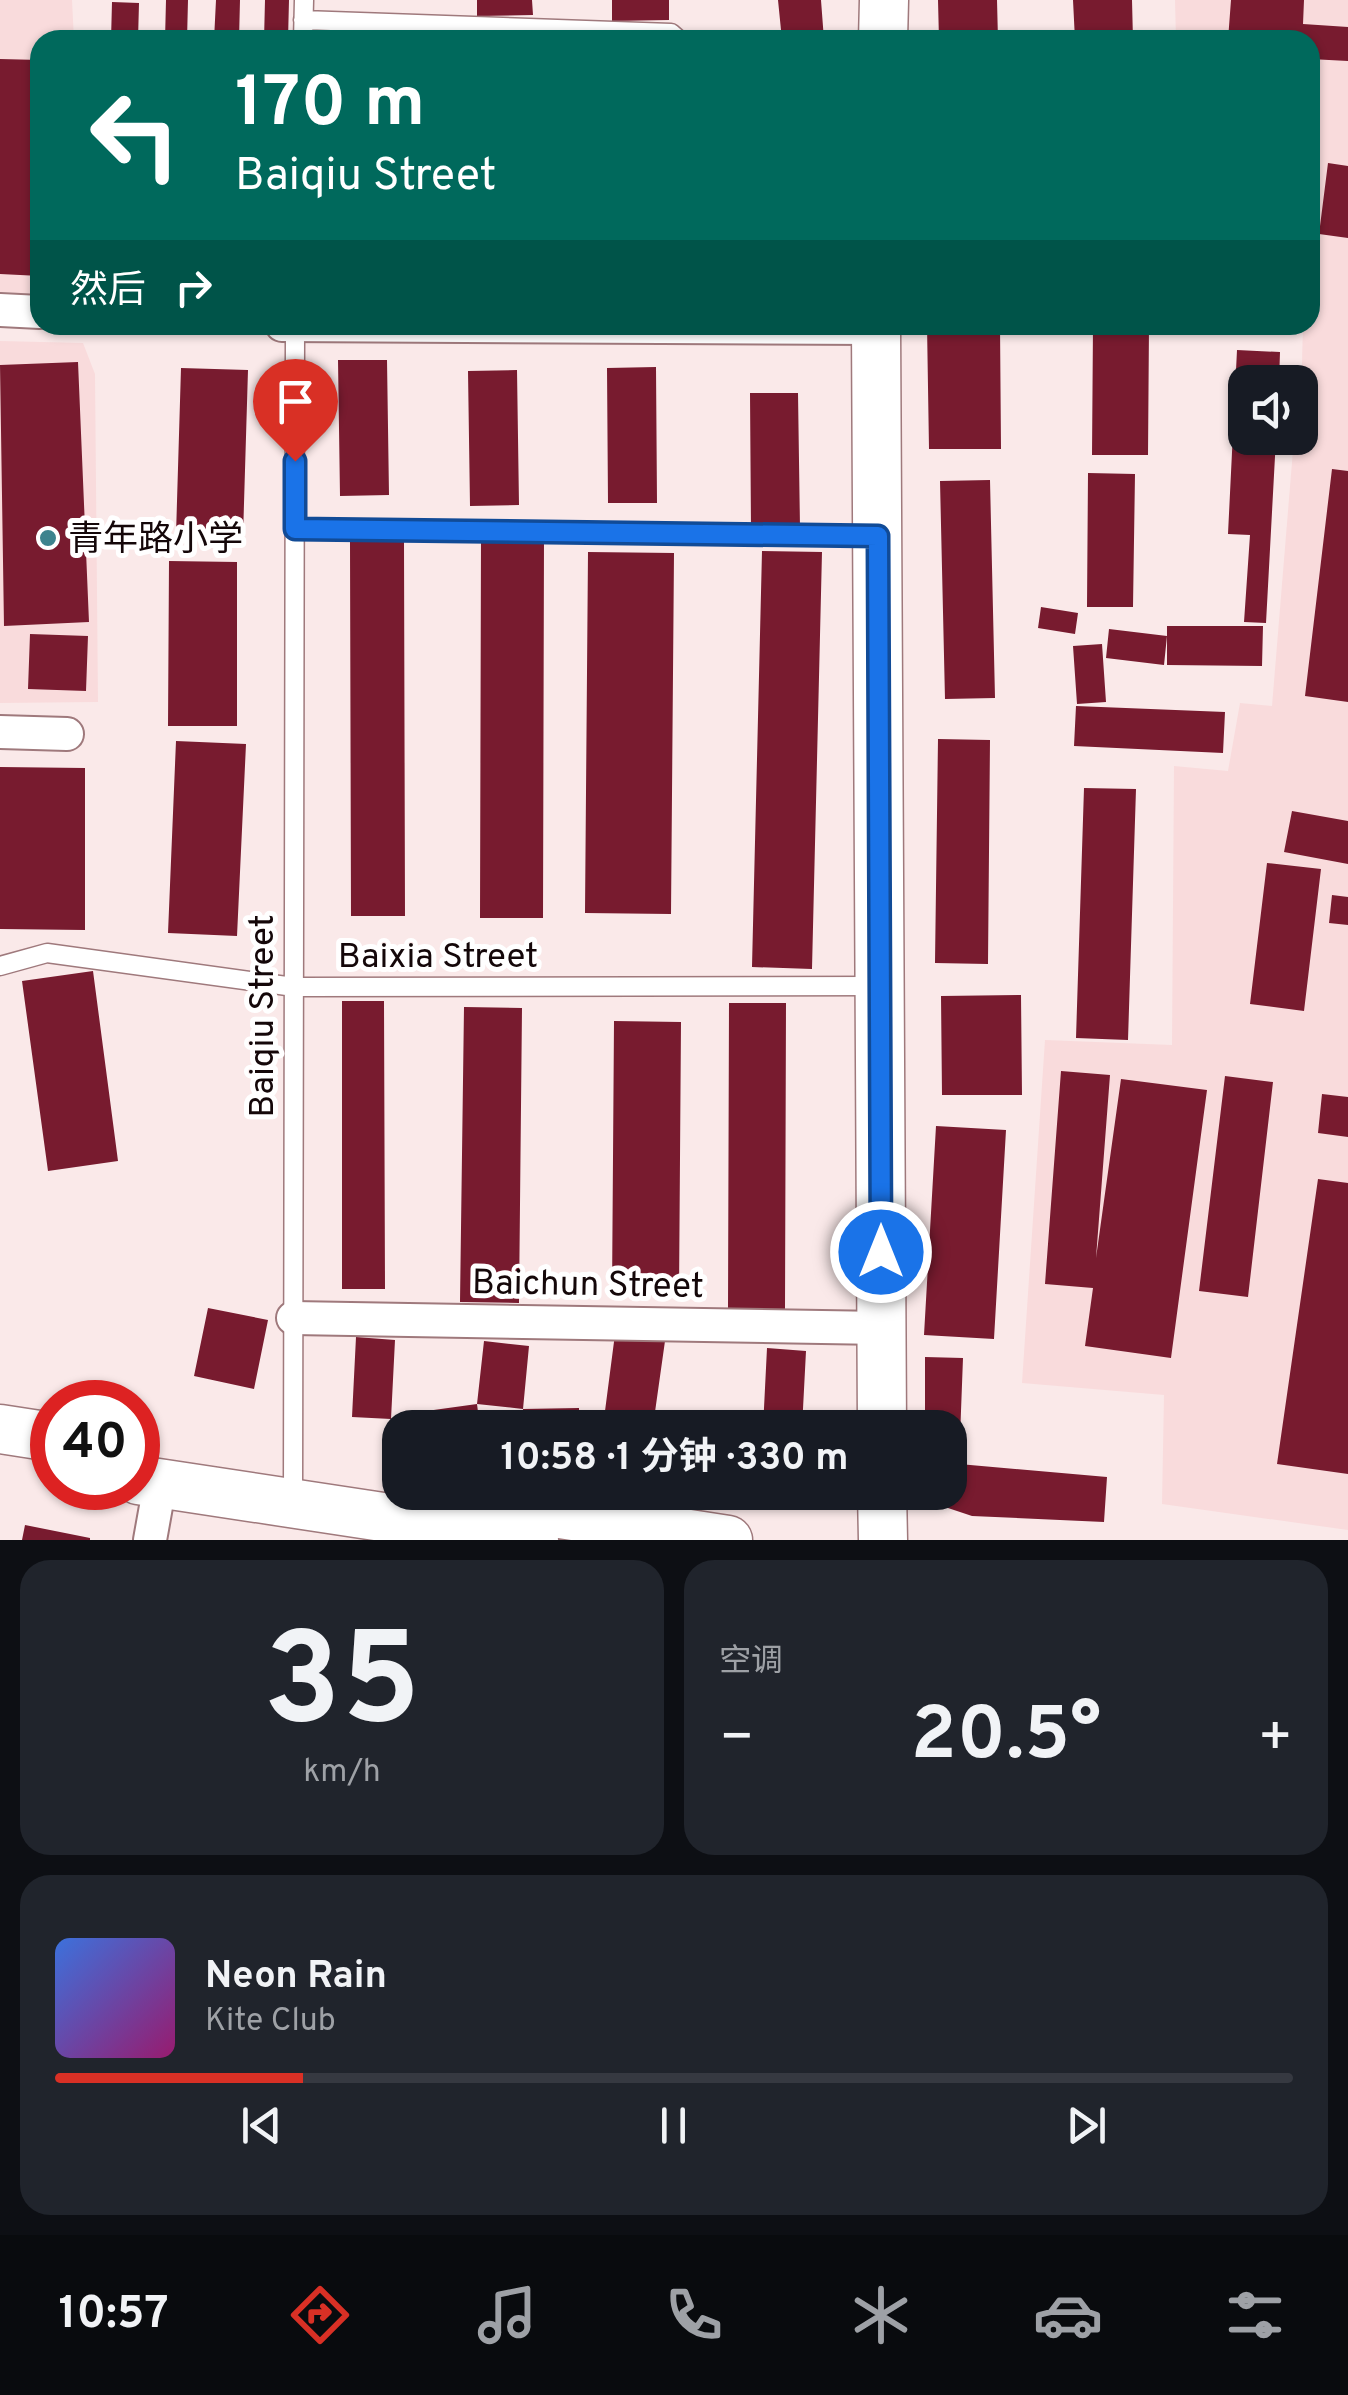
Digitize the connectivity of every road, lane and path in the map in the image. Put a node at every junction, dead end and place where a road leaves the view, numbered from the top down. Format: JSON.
{"nodes":[{"id":1,"x":304,"y":0,"type":"edge"},
{"id":2,"x":884,"y":0,"type":"edge"},
{"id":3,"x":303,"y":20,"type":"junction"},
{"id":4,"x":303,"y":30,"type":"edge"},
{"id":5,"x":610,"y":30,"type":"edge"},
{"id":6,"x":883,"y":30,"type":"edge"},
{"id":7,"x":0,"y":310,"type":"edge"},
{"id":8,"x":30,"y":312,"type":"edge"},
{"id":9,"x":295,"y":335,"type":"edge"},
{"id":10,"x":876,"y":335,"type":"edge"},
{"id":11,"x":295,"y":529,"type":"junction"},
{"id":12,"x":878,"y":536,"type":"junction"},
{"id":13,"x":0,"y":732,"type":"edge"},
{"id":14,"x":66,"y":734,"type":"dead end"},
{"id":15,"x":0,"y":966,"type":"edge"},
{"id":16,"x":880,"y":986,"type":"junction"},
{"id":17,"x":294,"y":987,"type":"junction"},
{"id":18,"x":293,"y":1318,"type":"junction"},
{"id":19,"x":882,"y":1328,"type":"junction"},
{"id":20,"x":882,"y":1410,"type":"edge"},
{"id":21,"x":0,"y":1429,"type":"edge"},
{"id":22,"x":30,"y":1434,"type":"edge"},
{"id":23,"x":0,"y":1461,"type":"edge"},
{"id":24,"x":30,"y":1465,"type":"edge"},
{"id":25,"x":160,"y":1473,"type":"edge"},
{"id":26,"x":293,"y":1488,"type":"junction"},
{"id":27,"x":382,"y":1490,"type":"edge"},
{"id":28,"x":148,"y":1510,"type":"edge"},
{"id":29,"x":536,"y":1510,"type":"edge"},
{"id":30,"x":882,"y":1510,"type":"edge"},
{"id":31,"x":150,"y":1540,"type":"edge"},
{"id":32,"x":534,"y":1540,"type":"edge"},
{"id":33,"x":728,"y":1540,"type":"edge"},
{"id":34,"x":882,"y":1540,"type":"edge"}],
"edges":[{"from":1,"to":3,"type":"lane"},
{"from":2,"to":6,"type":"street"},
{"from":3,"to":4,"type":"lane"},
{"from":3,"to":5,"type":"lane"},
{"from":7,"to":8,"type":"street"},
{"from":9,"to":11,"type":"lane","name":"Baiqiu Street"},
{"from":10,"to":12,"type":"street"},
{"from":11,"to":12,"type":"lane"},
{"from":11,"to":17,"type":"lane","name":"Baiqiu Street"},
{"from":12,"to":16,"type":"street"},
{"from":13,"to":14,"type":"street"},
{"from":15,"to":17,"type":"lane","name":"Baixia Street"},
{"from":16,"to":17,"type":"lane","name":"Baixia Street"},
{"from":16,"to":19,"type":"street"},
{"from":17,"to":18,"type":"lane","name":"Baiqiu Street"},
{"from":18,"to":19,"type":"street","name":"Baichun Street"},
{"from":18,"to":26,"type":"lane","name":"Baiqiu Street"},
{"from":19,"to":20,"type":"street"},
{"from":21,"to":22,"type":"street"},
{"from":23,"to":24,"type":"street"},
{"from":25,"to":26,"type":"street"},
{"from":26,"to":27,"type":"street"},
{"from":26,"to":32,"type":"street"},
{"from":28,"to":31,"type":"street"},
{"from":29,"to":33,"type":"street"},
{"from":30,"to":34,"type":"street"}]}
